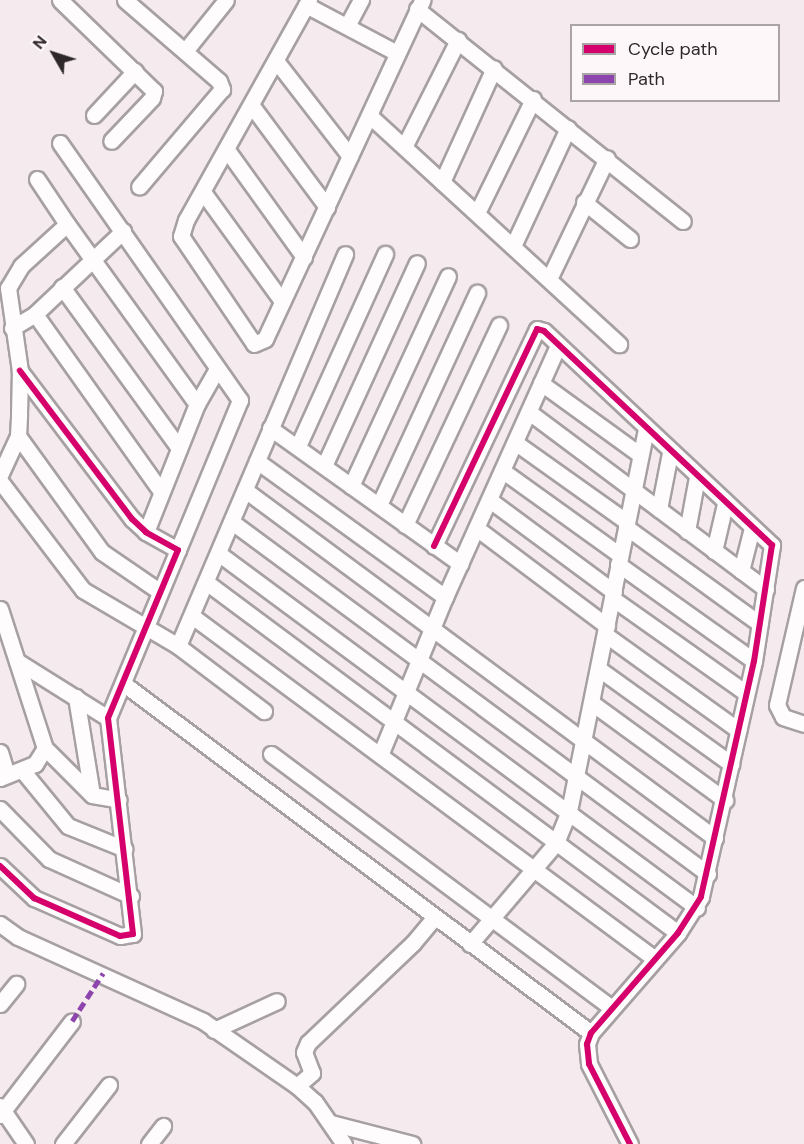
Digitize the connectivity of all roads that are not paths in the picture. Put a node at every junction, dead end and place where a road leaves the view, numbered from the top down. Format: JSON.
{"nodes":[{"id":1,"x":60,"y":0,"type":"edge"},
{"id":2,"x":125,"y":0,"type":"edge"},
{"id":3,"x":226,"y":0,"type":"edge"},
{"id":4,"x":361,"y":0,"type":"edge"},
{"id":5,"x":308,"y":3,"type":"edge"},
{"id":6,"x":419,"y":5,"type":"edge"},
{"id":7,"x":347,"y":26,"type":"junction"},
{"id":8,"x":458,"y":40,"type":"junction"},
{"id":9,"x":185,"y":51,"type":"junction"},
{"id":10,"x":398,"y":53,"type":"junction"},
{"id":11,"x":277,"y":62,"type":"junction"},
{"id":12,"x":494,"y":68,"type":"junction"},
{"id":13,"x":135,"y":71,"type":"junction"},
{"id":14,"x":533,"y":99,"type":"junction"},
{"id":15,"x":252,"y":106,"type":"junction"},
{"id":16,"x":94,"y":115,"type":"dead end"},
{"id":17,"x":370,"y":116,"type":"junction"},
{"id":18,"x":568,"y":128,"type":"junction"},
{"id":19,"x":111,"y":141,"type":"dead end"},
{"id":20,"x":60,"y":143,"type":"dead end"},
{"id":21,"x":404,"y":147,"type":"junction"},
{"id":22,"x":227,"y":150,"type":"junction"},
{"id":23,"x":350,"y":156,"type":"junction"},
{"id":24,"x":607,"y":158,"type":"junction"},
{"id":25,"x":37,"y":179,"type":"dead end"},
{"id":26,"x":442,"y":182,"type":"junction"},
{"id":27,"x":139,"y":187,"type":"dead end"},
{"id":28,"x":203,"y":192,"type":"junction"},
{"id":29,"x":584,"y":202,"type":"junction"},
{"id":30,"x":327,"y":207,"type":"junction"},
{"id":31,"x":477,"y":213,"type":"junction"},
{"id":32,"x":683,"y":220,"type":"dead end"},
{"id":33,"x":67,"y":224,"type":"junction"},
{"id":34,"x":123,"y":231,"type":"junction"},
{"id":35,"x":630,"y":239,"type":"dead end"},
{"id":36,"x":513,"y":246,"type":"junction"},
{"id":37,"x":345,"y":254,"type":"dead end"},
{"id":38,"x":385,"y":254,"type":"dead end"},
{"id":39,"x":304,"y":257,"type":"junction"},
{"id":40,"x":91,"y":260,"type":"junction"},
{"id":41,"x":417,"y":263,"type":"dead end"},
{"id":42,"x":448,"y":276,"type":"dead end"},
{"id":43,"x":549,"y":279,"type":"junction"},
{"id":44,"x":62,"y":288,"type":"junction"},
{"id":45,"x":477,"y":293,"type":"dead end"},
{"id":46,"x":282,"y":301,"type":"junction"},
{"id":47,"x":35,"y":314,"type":"junction"},
{"id":48,"x":498,"y":325,"type":"dead end"},
{"id":49,"x":12,"y":328,"type":"junction"},
{"id":50,"x":620,"y":344,"type":"dead end"},
{"id":51,"x":558,"y":346,"type":"junction"},
{"id":52,"x":217,"y":369,"type":"junction"},
{"id":53,"x":20,"y":371,"type":"junction"},
{"id":54,"x":541,"y":382,"type":"junction"},
{"id":55,"x":197,"y":404,"type":"junction"},
{"id":56,"x":530,"y":412,"type":"junction"},
{"id":57,"x":270,"y":428,"type":"junction"},
{"id":58,"x":646,"y":430,"type":"junction"},
{"id":59,"x":18,"y":436,"type":"junction"},
{"id":60,"x":516,"y":443,"type":"junction"},
{"id":61,"x":298,"y":446,"type":"junction"},
{"id":62,"x":5,"y":448,"type":"edge"},
{"id":63,"x":179,"y":448,"type":"junction"},
{"id":64,"x":670,"y":453,"type":"junction"},
{"id":65,"x":639,"y":454,"type":"junction"},
{"id":66,"x":257,"y":461,"type":"junction"},
{"id":67,"x":324,"y":466,"type":"junction"},
{"id":68,"x":503,"y":471,"type":"junction"},
{"id":69,"x":0,"y":475,"type":"edge"},
{"id":70,"x":697,"y":477,"type":"junction"},
{"id":71,"x":0,"y":481,"type":"edge"},
{"id":72,"x":351,"y":486,"type":"junction"},
{"id":73,"x":633,"y":489,"type":"junction"},
{"id":74,"x":160,"y":490,"type":"junction"},
{"id":75,"x":245,"y":490,"type":"junction"},
{"id":76,"x":491,"y":501,"type":"junction"},
{"id":77,"x":725,"y":504,"type":"junction"},
{"id":78,"x":379,"y":505,"type":"junction"},
{"id":79,"x":659,"y":508,"type":"junction"},
{"id":80,"x":232,"y":522,"type":"junction"},
{"id":81,"x":626,"y":524,"type":"junction"},
{"id":82,"x":405,"y":525,"type":"junction"},
{"id":83,"x":752,"y":528,"type":"junction"},
{"id":84,"x":478,"y":530,"type":"junction"},
{"id":85,"x":687,"y":531,"type":"junction"},
{"id":86,"x":146,"y":532,"type":"junction"},
{"id":87,"x":434,"y":546,"type":"junction"},
{"id":88,"x":178,"y":550,"type":"junction"},
{"id":89,"x":714,"y":551,"type":"junction"},
{"id":90,"x":218,"y":553,"type":"junction"},
{"id":91,"x":619,"y":560,"type":"junction"},
{"id":92,"x":461,"y":564,"type":"junction"},
{"id":93,"x":741,"y":571,"type":"junction"},
{"id":94,"x":206,"y":582,"type":"junction"},
{"id":95,"x":804,"y":588,"type":"edge"},
{"id":96,"x":766,"y":589,"type":"junction"},
{"id":97,"x":159,"y":591,"type":"junction"},
{"id":98,"x":613,"y":595,"type":"junction"},
{"id":99,"x":446,"y":597,"type":"junction"},
{"id":100,"x":0,"y":609,"type":"edge"},
{"id":101,"x":192,"y":616,"type":"junction"},
{"id":102,"x":760,"y":624,"type":"junction"},
{"id":103,"x":144,"y":628,"type":"junction"},
{"id":104,"x":800,"y":628,"type":"edge"},
{"id":105,"x":432,"y":630,"type":"junction"},
{"id":106,"x":607,"y":631,"type":"junction"},
{"id":107,"x":178,"y":646,"type":"junction"},
{"id":108,"x":419,"y":660,"type":"junction"},
{"id":109,"x":17,"y":661,"type":"junction"},
{"id":110,"x":754,"y":661,"type":"junction"},
{"id":111,"x":599,"y":669,"type":"junction"},
{"id":112,"x":124,"y":684,"type":"junction"},
{"id":113,"x":406,"y":692,"type":"junction"},
{"id":114,"x":746,"y":693,"type":"junction"},
{"id":115,"x":76,"y":697,"type":"junction"},
{"id":116,"x":592,"y":703,"type":"junction"},
{"id":117,"x":264,"y":711,"type":"dead end"},
{"id":118,"x":108,"y":718,"type":"junction"},
{"id":119,"x":394,"y":723,"type":"junction"},
{"id":120,"x":804,"y":724,"type":"edge"},
{"id":121,"x":738,"y":730,"type":"junction"},
{"id":122,"x":583,"y":739,"type":"junction"},
{"id":123,"x":45,"y":748,"type":"junction"},
{"id":124,"x":0,"y":752,"type":"edge"},
{"id":125,"x":381,"y":753,"type":"junction"},
{"id":126,"x":272,"y":754,"type":"dead end"},
{"id":127,"x":731,"y":764,"type":"junction"},
{"id":128,"x":22,"y":770,"type":"junction"},
{"id":129,"x":575,"y":775,"type":"junction"},
{"id":130,"x":3,"y":777,"type":"edge"},
{"id":131,"x":92,"y":795,"type":"junction"},
{"id":132,"x":119,"y":800,"type":"junction"},
{"id":133,"x":725,"y":800,"type":"junction"},
{"id":134,"x":0,"y":809,"type":"edge"},
{"id":135,"x":569,"y":811,"type":"junction"},
{"id":136,"x":715,"y":838,"type":"junction"},
{"id":137,"x":556,"y":843,"type":"junction"},
{"id":138,"x":125,"y":849,"type":"junction"},
{"id":139,"x":0,"y":866,"type":"edge"},
{"id":140,"x":536,"y":868,"type":"junction"},
{"id":141,"x":708,"y":874,"type":"junction"},
{"id":142,"x":131,"y":896,"type":"junction"},
{"id":143,"x":697,"y":908,"type":"junction"},
{"id":144,"x":433,"y":919,"type":"junction"},
{"id":145,"x":493,"y":919,"type":"junction"},
{"id":146,"x":0,"y":924,"type":"edge"},
{"id":147,"x":678,"y":933,"type":"junction"},
{"id":148,"x":470,"y":944,"type":"junction"},
{"id":149,"x":655,"y":959,"type":"junction"},
{"id":150,"x":16,"y":984,"type":"dead end"},
{"id":151,"x":277,"y":1000,"type":"dead end"},
{"id":152,"x":0,"y":1004,"type":"edge"},
{"id":153,"x":612,"y":1008,"type":"junction"},
{"id":154,"x":72,"y":1021,"type":"dead end"},
{"id":155,"x":214,"y":1030,"type":"junction"},
{"id":156,"x":591,"y":1033,"type":"junction"},
{"id":157,"x":109,"y":1085,"type":"dead end"},
{"id":158,"x":297,"y":1086,"type":"junction"},
{"id":159,"x":1,"y":1111,"type":"edge"},
{"id":160,"x":331,"y":1123,"type":"junction"},
{"id":161,"x":163,"y":1126,"type":"dead end"},
{"id":162,"x":26,"y":1144,"type":"edge"},
{"id":163,"x":63,"y":1144,"type":"edge"},
{"id":164,"x":149,"y":1144,"type":"edge"},
{"id":165,"x":344,"y":1144,"type":"edge"},
{"id":166,"x":412,"y":1144,"type":"edge"},
{"id":167,"x":630,"y":1144,"type":"edge"}],
"edges":[{"from":1,"to":13,"type":"street"},
{"from":2,"to":9,"type":"street"},
{"from":3,"to":9,"type":"street"},
{"from":4,"to":7,"type":"street"},
{"from":5,"to":7,"type":"street"},
{"from":5,"to":11,"type":"street"},
{"from":6,"to":8,"type":"street"},
{"from":6,"to":10,"type":"street"},
{"from":7,"to":10,"type":"street"},
{"from":8,"to":12,"type":"street"},
{"from":8,"to":21,"type":"street"},
{"from":9,"to":27,"type":"street"},
{"from":10,"to":17,"type":"street"},
{"from":11,"to":15,"type":"street"},
{"from":11,"to":23,"type":"street"},
{"from":12,"to":14,"type":"street"},
{"from":12,"to":26,"type":"street"},
{"from":13,"to":16,"type":"street"},
{"from":13,"to":19,"type":"street"},
{"from":14,"to":18,"type":"street"},
{"from":14,"to":31,"type":"street"},
{"from":15,"to":22,"type":"street"},
{"from":15,"to":30,"type":"street"},
{"from":17,"to":21,"type":"street"},
{"from":17,"to":23,"type":"street"},
{"from":18,"to":24,"type":"street"},
{"from":18,"to":36,"type":"street"},
{"from":20,"to":34,"type":"street"},
{"from":21,"to":26,"type":"street"},
{"from":22,"to":28,"type":"street"},
{"from":22,"to":39,"type":"street"},
{"from":23,"to":30,"type":"street"},
{"from":24,"to":29,"type":"street"},
{"from":24,"to":32,"type":"street"},
{"from":25,"to":33,"type":"street"},
{"from":26,"to":31,"type":"street"},
{"from":28,"to":46,"type":"street"},
{"from":28,"to":46,"type":"street"},
{"from":29,"to":35,"type":"street"},
{"from":29,"to":43,"type":"street"},
{"from":30,"to":39,"type":"street"},
{"from":31,"to":36,"type":"street"},
{"from":33,"to":40,"type":"street"},
{"from":33,"to":49,"type":"street"},
{"from":34,"to":40,"type":"street"},
{"from":34,"to":52,"type":"street"},
{"from":36,"to":43,"type":"street"},
{"from":37,"to":57,"type":"street"},
{"from":38,"to":61,"type":"street"},
{"from":39,"to":46,"type":"street"},
{"from":40,"to":44,"type":"street"},
{"from":40,"to":55,"type":"street"},
{"from":41,"to":67,"type":"street"},
{"from":42,"to":72,"type":"street"},
{"from":43,"to":50,"type":"street"},
{"from":44,"to":47,"type":"street"},
{"from":44,"to":63,"type":"street"},
{"from":45,"to":78,"type":"street"},
{"from":47,"to":49,"type":"street"},
{"from":47,"to":74,"type":"street"},
{"from":48,"to":82,"type":"street"},
{"from":49,"to":53,"type":"street"},
{"from":51,"to":54,"type":"street"},
{"from":51,"to":58,"type":"street"},
{"from":51,"to":87,"type":"street"},
{"from":52,"to":55,"type":"street"},
{"from":52,"to":88,"type":"street"},
{"from":53,"to":59,"type":"street"},
{"from":53,"to":86,"type":"street"},
{"from":54,"to":56,"type":"street"},
{"from":54,"to":65,"type":"street"},
{"from":55,"to":63,"type":"street"},
{"from":56,"to":60,"type":"street"},
{"from":56,"to":73,"type":"street"},
{"from":57,"to":61,"type":"street"},
{"from":57,"to":66,"type":"street"},
{"from":58,"to":64,"type":"street"},
{"from":58,"to":65,"type":"street"},
{"from":59,"to":62,"type":"street"},
{"from":59,"to":97,"type":"street"},
{"from":60,"to":68,"type":"street"},
{"from":60,"to":81,"type":"street"},
{"from":61,"to":67,"type":"street"},
{"from":62,"to":69,"type":"street"},
{"from":63,"to":74,"type":"street"},
{"from":64,"to":70,"type":"street"},
{"from":64,"to":79,"type":"street"},
{"from":65,"to":73,"type":"street"},
{"from":66,"to":75,"type":"street"},
{"from":66,"to":99,"type":"street"},
{"from":67,"to":72,"type":"street"},
{"from":68,"to":76,"type":"street"},
{"from":68,"to":91,"type":"street"},
{"from":70,"to":77,"type":"street"},
{"from":70,"to":85,"type":"street"},
{"from":71,"to":103,"type":"street"},
{"from":72,"to":78,"type":"street"},
{"from":73,"to":79,"type":"street"},
{"from":73,"to":81,"type":"street"},
{"from":74,"to":86,"type":"street"},
{"from":75,"to":80,"type":"street"},
{"from":75,"to":105,"type":"street"},
{"from":76,"to":84,"type":"street"},
{"from":76,"to":98,"type":"street"},
{"from":77,"to":83,"type":"street"},
{"from":77,"to":89,"type":"street"},
{"from":78,"to":82,"type":"street"},
{"from":79,"to":85,"type":"street"},
{"from":80,"to":90,"type":"street"},
{"from":80,"to":108,"type":"street"},
{"from":81,"to":91,"type":"street"},
{"from":81,"to":102,"type":"street"},
{"from":82,"to":87,"type":"street"},
{"from":83,"to":93,"type":"street"},
{"from":83,"to":96,"type":"street"},
{"from":84,"to":92,"type":"street"},
{"from":84,"to":106,"type":"street"},
{"from":85,"to":89,"type":"street"},
{"from":86,"to":88,"type":"street"},
{"from":87,"to":92,"type":"street"},
{"from":88,"to":97,"type":"street"},
{"from":89,"to":93,"type":"street"},
{"from":90,"to":94,"type":"street"},
{"from":90,"to":113,"type":"street"},
{"from":91,"to":98,"type":"street"},
{"from":91,"to":110,"type":"street"},
{"from":92,"to":99,"type":"street"},
{"from":93,"to":96,"type":"street"},
{"from":94,"to":101,"type":"street"},
{"from":94,"to":119,"type":"street"},
{"from":95,"to":104,"type":"street"},
{"from":96,"to":102,"type":"street"},
{"from":97,"to":103,"type":"street"},
{"from":98,"to":106,"type":"street"},
{"from":98,"to":114,"type":"street"},
{"from":99,"to":105,"type":"street"},
{"from":100,"to":109,"type":"street"},
{"from":101,"to":107,"type":"street"},
{"from":101,"to":125,"type":"street"},
{"from":102,"to":110,"type":"street"},
{"from":103,"to":107,"type":"street"},
{"from":103,"to":112,"type":"street"},
{"from":104,"to":120,"type":"street"},
{"from":105,"to":108,"type":"street"},
{"from":105,"to":122,"type":"street"},
{"from":106,"to":111,"type":"street"},
{"from":106,"to":121,"type":"street"},
{"from":107,"to":117,"type":"street"},
{"from":108,"to":113,"type":"street"},
{"from":108,"to":129,"type":"street"},
{"from":109,"to":115,"type":"street"},
{"from":109,"to":123,"type":"street"},
{"from":110,"to":114,"type":"street"},
{"from":111,"to":116,"type":"street"},
{"from":111,"to":127,"type":"street"},
{"from":112,"to":118,"type":"street"},
{"from":112,"to":144,"type":"street"},
{"from":113,"to":119,"type":"street"},
{"from":113,"to":135,"type":"street"},
{"from":114,"to":121,"type":"street"},
{"from":115,"to":118,"type":"street"},
{"from":115,"to":131,"type":"street"},
{"from":116,"to":122,"type":"street"},
{"from":116,"to":133,"type":"street"},
{"from":118,"to":132,"type":"street"},
{"from":119,"to":125,"type":"street"},
{"from":119,"to":137,"type":"street"},
{"from":121,"to":127,"type":"street"},
{"from":122,"to":129,"type":"street"},
{"from":122,"to":136,"type":"street"},
{"from":123,"to":128,"type":"street"},
{"from":123,"to":131,"type":"street"},
{"from":124,"to":130,"type":"street"},
{"from":125,"to":140,"type":"street"},
{"from":126,"to":145,"type":"street"},
{"from":127,"to":133,"type":"street"},
{"from":128,"to":130,"type":"street"},
{"from":128,"to":138,"type":"street"},
{"from":129,"to":135,"type":"street"},
{"from":129,"to":141,"type":"street"},
{"from":131,"to":132,"type":"street"},
{"from":132,"to":138,"type":"street"},
{"from":133,"to":136,"type":"street"},
{"from":134,"to":142,"type":"street"},
{"from":135,"to":137,"type":"street"},
{"from":135,"to":143,"type":"street"},
{"from":136,"to":141,"type":"street"},
{"from":137,"to":140,"type":"street"},
{"from":137,"to":147,"type":"street"},
{"from":138,"to":142,"type":"street"},
{"from":139,"to":142,"type":"street"},
{"from":140,"to":145,"type":"street"},
{"from":140,"to":149,"type":"street"},
{"from":141,"to":143,"type":"street"},
{"from":143,"to":147,"type":"street"},
{"from":144,"to":148,"type":"street"},
{"from":144,"to":158,"type":"street"},
{"from":145,"to":148,"type":"street"},
{"from":145,"to":153,"type":"street"},
{"from":146,"to":155,"type":"street"},
{"from":147,"to":149,"type":"street"},
{"from":148,"to":156,"type":"street"},
{"from":149,"to":153,"type":"street"},
{"from":150,"to":152,"type":"street"},
{"from":151,"to":155,"type":"street"},
{"from":153,"to":156,"type":"street"},
{"from":154,"to":159,"type":"street"},
{"from":155,"to":158,"type":"street"},
{"from":156,"to":167,"type":"street"},
{"from":157,"to":163,"type":"street"},
{"from":158,"to":160,"type":"street"},
{"from":159,"to":162,"type":"street"},
{"from":160,"to":165,"type":"street"},
{"from":160,"to":166,"type":"street"},
{"from":161,"to":164,"type":"street"}]}
